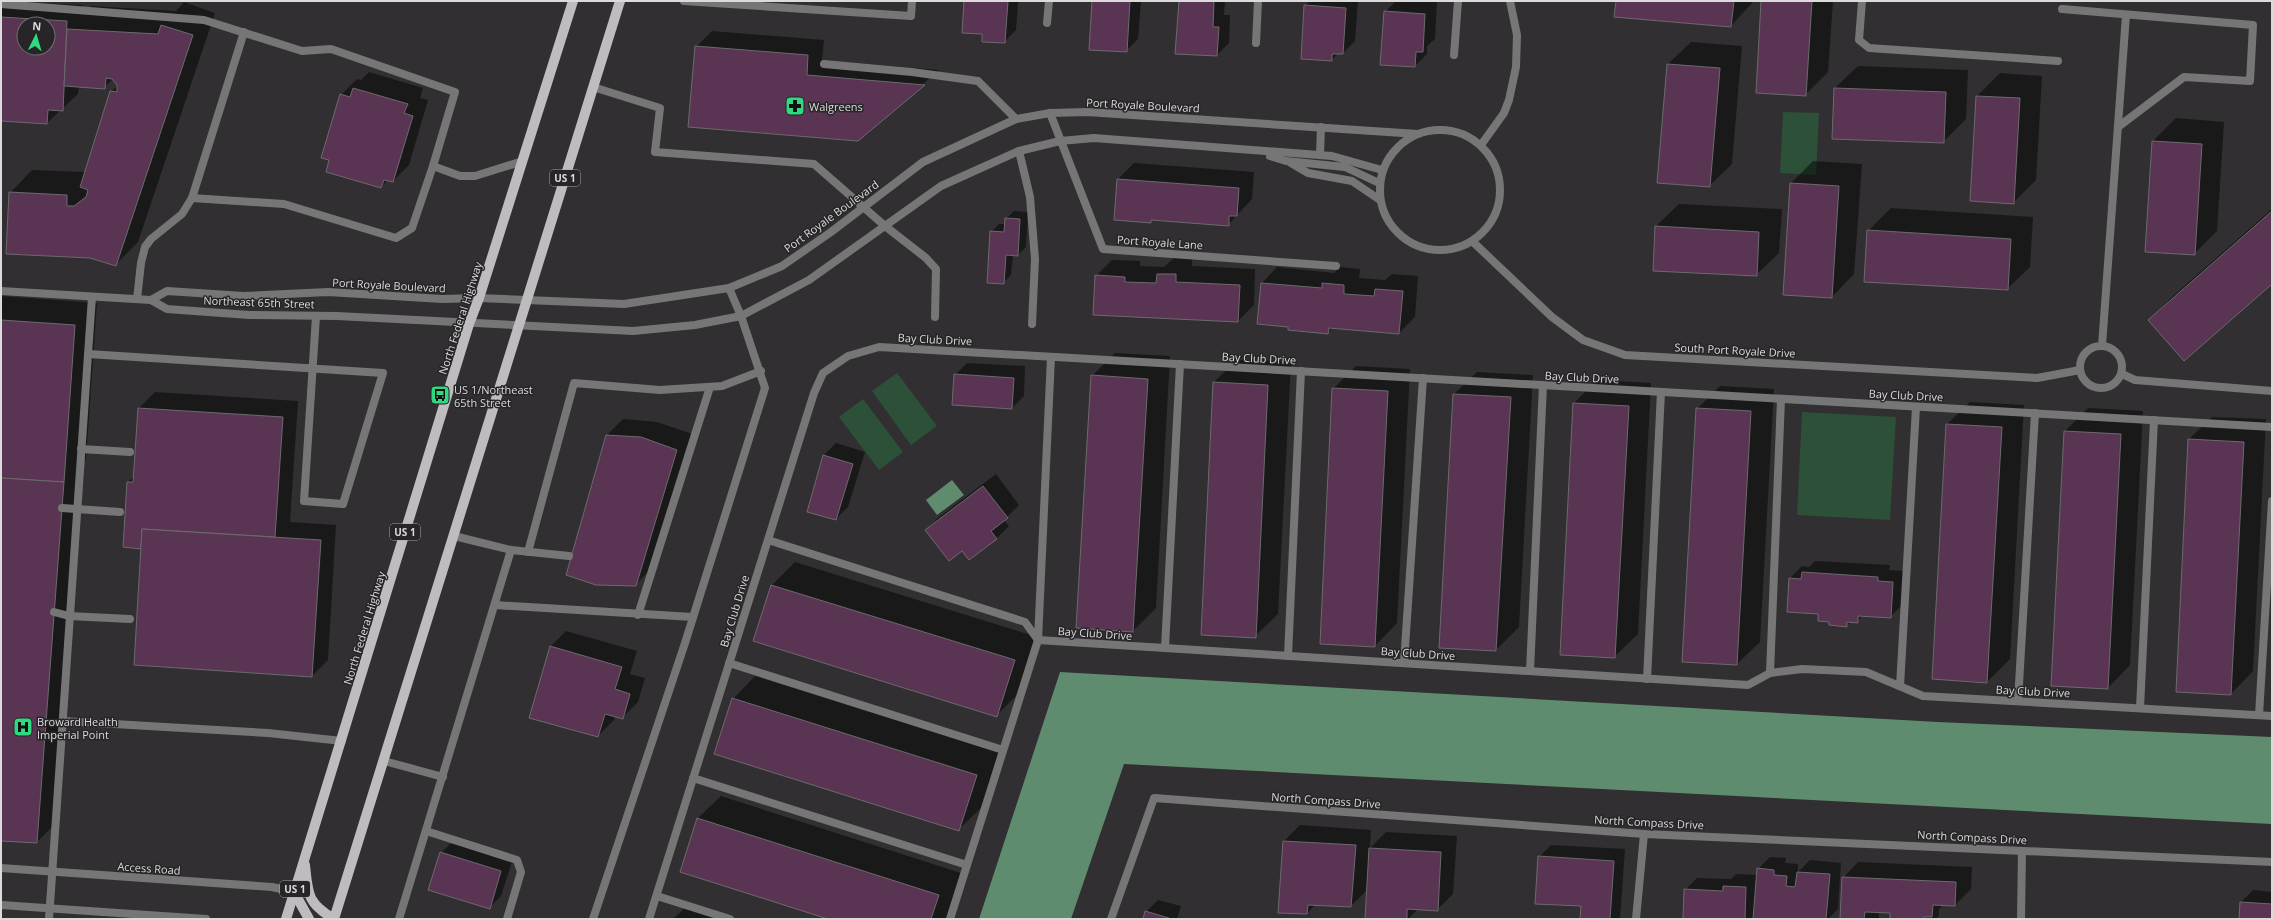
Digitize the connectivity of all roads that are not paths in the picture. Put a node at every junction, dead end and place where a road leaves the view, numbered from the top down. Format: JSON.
{"nodes":[{"id":1,"x":573,"y":1,"type":"edge"},
{"id":2,"x":613,"y":1,"type":"edge"},
{"id":3,"x":620,"y":1,"type":"edge"},
{"id":4,"x":684,"y":1,"type":"edge"},
{"id":5,"x":912,"y":1,"type":"edge"},
{"id":6,"x":1049,"y":1,"type":"edge"},
{"id":7,"x":1258,"y":1,"type":"edge"},
{"id":8,"x":1458,"y":1,"type":"edge"},
{"id":9,"x":1510,"y":1,"type":"edge"},
{"id":10,"x":1862,"y":1,"type":"edge"},
{"id":11,"x":1,"y":4,"type":"edge"},
{"id":12,"x":2062,"y":9,"type":"dead end"},
{"id":13,"x":2126,"y":15,"type":"junction"},
{"id":14,"x":614,"y":18,"type":"junction"},
{"id":15,"x":1047,"y":23,"type":"dead end"},
{"id":16,"x":244,"y":32,"type":"junction"},
{"id":17,"x":1256,"y":43,"type":"dead end"},
{"id":18,"x":1454,"y":55,"type":"dead end"},
{"id":19,"x":2058,"y":62,"type":"dead end"},
{"id":20,"x":824,"y":64,"type":"dead end"},
{"id":21,"x":593,"y":88,"type":"junction"},
{"id":22,"x":1050,"y":114,"type":"junction"},
{"id":23,"x":1016,"y":119,"type":"junction"},
{"id":24,"x":1321,"y":127,"type":"junction"},
{"id":25,"x":2118,"y":127,"type":"junction"},
{"id":26,"x":1418,"y":134,"type":"junction"},
{"id":27,"x":1060,"y":141,"type":"junction"},
{"id":28,"x":1480,"y":145,"type":"junction"},
{"id":29,"x":1018,"y":151,"type":"junction"},
{"id":30,"x":1258,"y":152,"type":"junction"},
{"id":31,"x":1320,"y":155,"type":"junction"},
{"id":32,"x":523,"y":161,"type":"junction"},
{"id":33,"x":1286,"y":161,"type":"junction"},
{"id":34,"x":433,"y":166,"type":"junction"},
{"id":35,"x":1382,"y":170,"type":"junction"},
{"id":36,"x":1379,"y":183,"type":"junction"},
{"id":37,"x":192,"y":198,"type":"junction"},
{"id":38,"x":1380,"y":200,"type":"junction"},
{"id":39,"x":862,"y":207,"type":"junction"},
{"id":40,"x":885,"y":226,"type":"junction"},
{"id":41,"x":1472,"y":241,"type":"junction"},
{"id":42,"x":1336,"y":266,"type":"dead end"},
{"id":43,"x":729,"y":288,"type":"junction"},
{"id":44,"x":1,"y":291,"type":"edge"},
{"id":45,"x":92,"y":297,"type":"junction"},
{"id":46,"x":480,"y":298,"type":"junction"},
{"id":47,"x":137,"y":300,"type":"junction"},
{"id":48,"x":151,"y":300,"type":"junction"},
{"id":49,"x":526,"y":300,"type":"junction"},
{"id":50,"x":316,"y":316,"type":"junction"},
{"id":51,"x":741,"y":316,"type":"junction"},
{"id":52,"x":935,"y":317,"type":"dead end"},
{"id":53,"x":469,"y":324,"type":"junction"},
{"id":54,"x":1032,"y":324,"type":"dead end"},
{"id":55,"x":517,"y":326,"type":"junction"},
{"id":56,"x":2102,"y":346,"type":"junction"},
{"id":57,"x":88,"y":354,"type":"junction"},
{"id":58,"x":1051,"y":357,"type":"junction"},
{"id":59,"x":1180,"y":364,"type":"junction"},
{"id":60,"x":312,"y":368,"type":"junction"},
{"id":61,"x":2080,"y":370,"type":"junction"},
{"id":62,"x":760,"y":371,"type":"junction"},
{"id":63,"x":1301,"y":371,"type":"junction"},
{"id":64,"x":2122,"y":374,"type":"junction"},
{"id":65,"x":1423,"y":378,"type":"junction"},
{"id":66,"x":1543,"y":385,"type":"junction"},
{"id":67,"x":710,"y":387,"type":"junction"},
{"id":68,"x":2272,"y":391,"type":"edge"},
{"id":69,"x":1661,"y":392,"type":"junction"},
{"id":70,"x":1781,"y":399,"type":"junction"},
{"id":71,"x":1916,"y":407,"type":"junction"},
{"id":72,"x":2035,"y":413,"type":"junction"},
{"id":73,"x":2154,"y":420,"type":"junction"},
{"id":74,"x":2272,"y":427,"type":"edge"},
{"id":75,"x":81,"y":449,"type":"junction"},
{"id":76,"x":130,"y":452,"type":"dead end"},
{"id":77,"x":2272,"y":501,"type":"edge"},
{"id":78,"x":62,"y":508,"type":"dead end"},
{"id":79,"x":77,"y":510,"type":"junction"},
{"id":80,"x":120,"y":512,"type":"dead end"},
{"id":81,"x":454,"y":536,"type":"junction"},
{"id":82,"x":768,"y":540,"type":"junction"},
{"id":83,"x":511,"y":550,"type":"junction"},
{"id":84,"x":528,"y":552,"type":"junction"},
{"id":85,"x":569,"y":556,"type":"dead end"},
{"id":86,"x":495,"y":605,"type":"junction"},
{"id":87,"x":54,"y":612,"type":"dead end"},
{"id":88,"x":638,"y":615,"type":"junction"},
{"id":89,"x":69,"y":616,"type":"junction"},
{"id":90,"x":693,"y":617,"type":"junction"},
{"id":91,"x":130,"y":619,"type":"dead end"},
{"id":92,"x":1038,"y":640,"type":"junction"},
{"id":93,"x":1165,"y":648,"type":"junction"},
{"id":94,"x":1288,"y":656,"type":"junction"},
{"id":95,"x":729,"y":663,"type":"junction"},
{"id":96,"x":1404,"y":663,"type":"junction"},
{"id":97,"x":1530,"y":671,"type":"junction"},
{"id":98,"x":1770,"y":673,"type":"junction"},
{"id":99,"x":1647,"y":679,"type":"junction"},
{"id":100,"x":1900,"y":686,"type":"junction"},
{"id":101,"x":2018,"y":701,"type":"junction"},
{"id":102,"x":2140,"y":708,"type":"junction"},
{"id":103,"x":2259,"y":715,"type":"junction"},
{"id":104,"x":2272,"y":716,"type":"edge"},
{"id":105,"x":62,"y":721,"type":"junction"},
{"id":106,"x":342,"y":741,"type":"junction"},
{"id":107,"x":1003,"y":750,"type":"junction"},
{"id":108,"x":384,"y":761,"type":"junction"},
{"id":109,"x":443,"y":777,"type":"junction"},
{"id":110,"x":693,"y":778,"type":"junction"},
{"id":111,"x":426,"y":831,"type":"junction"},
{"id":112,"x":1644,"y":834,"type":"junction"},
{"id":113,"x":2022,"y":851,"type":"junction"},
{"id":114,"x":305,"y":860,"type":"junction"},
{"id":115,"x":2272,"y":862,"type":"edge"},
{"id":116,"x":967,"y":865,"type":"junction"},
{"id":117,"x":1,"y":868,"type":"edge"},
{"id":118,"x":51,"y":872,"type":"junction"},
{"id":119,"x":294,"y":892,"type":"junction"},
{"id":120,"x":657,"y":896,"type":"junction"},
{"id":121,"x":1,"y":905,"type":"edge"},
{"id":122,"x":49,"y":908,"type":"junction"},
{"id":123,"x":49,"y":919,"type":"edge"},
{"id":124,"x":206,"y":919,"type":"edge"},
{"id":125,"x":286,"y":919,"type":"edge"},
{"id":126,"x":309,"y":919,"type":"edge"},
{"id":127,"x":334,"y":919,"type":"edge"},
{"id":128,"x":399,"y":919,"type":"edge"},
{"id":129,"x":507,"y":919,"type":"edge"},
{"id":130,"x":593,"y":919,"type":"edge"},
{"id":131,"x":649,"y":919,"type":"edge"},
{"id":132,"x":730,"y":919,"type":"edge"},
{"id":133,"x":950,"y":919,"type":"edge"},
{"id":134,"x":1111,"y":919,"type":"edge"},
{"id":135,"x":1636,"y":919,"type":"edge"},
{"id":136,"x":2021,"y":919,"type":"edge"}],
"edges":[{"from":1,"to":32,"type":"main road","name":"North Federal Highway","number":"US 1"},
{"from":2,"to":14,"type":"main road"},
{"from":3,"to":14,"type":"main road","number":"US 1"},
{"from":4,"to":5,"type":"street"},
{"from":6,"to":15,"type":"street"},
{"from":7,"to":17,"type":"street"},
{"from":8,"to":18,"type":"street"},
{"from":9,"to":28,"type":"street"},
{"from":10,"to":19,"type":"street"},
{"from":11,"to":16,"type":"street"},
{"from":12,"to":13,"type":"street"},
{"from":13,"to":25,"type":"street"},
{"from":13,"to":25,"type":"street"},
{"from":14,"to":21,"type":"main road","number":"US 1"},
{"from":16,"to":34,"type":"street"},
{"from":16,"to":37,"type":"street"},
{"from":20,"to":23,"type":"street"},
{"from":21,"to":39,"type":"street"},
{"from":21,"to":49,"type":"main road","number":"US 1"},
{"from":22,"to":23,"type":"street","name":"Port Royale Boulevard"},
{"from":22,"to":24,"type":"street","name":"Port Royale Boulevard"},
{"from":22,"to":27,"type":"street","name":"Port Royale Lane"},
{"from":23,"to":39,"type":"street","name":"Port Royale Boulevard"},
{"from":24,"to":26,"type":"street","name":"Port Royale Boulevard"},
{"from":24,"to":31,"type":"street"},
{"from":25,"to":56,"type":"street"},
{"from":26,"to":28,"type":"street"},
{"from":26,"to":35,"type":"street"},
{"from":27,"to":29,"type":"street"},
{"from":27,"to":30,"type":"street"},
{"from":27,"to":42,"type":"street","name":"Port Royale Lane"},
{"from":28,"to":41,"type":"street"},
{"from":29,"to":40,"type":"street"},
{"from":29,"to":54,"type":"street"},
{"from":30,"to":31,"type":"street"},
{"from":30,"to":33,"type":"street"},
{"from":31,"to":35,"type":"street"},
{"from":32,"to":34,"type":"street"},
{"from":32,"to":46,"type":"main road","name":"North Federal Highway","number":"US 1"},
{"from":33,"to":36,"type":"street"},
{"from":33,"to":38,"type":"street"},
{"from":34,"to":37,"type":"street"},
{"from":35,"to":36,"type":"street"},
{"from":36,"to":38,"type":"street"},
{"from":37,"to":47,"type":"street"},
{"from":38,"to":41,"type":"street"},
{"from":39,"to":40,"type":"street"},
{"from":39,"to":43,"type":"street","name":"Port Royale Boulevard"},
{"from":40,"to":51,"type":"street"},
{"from":40,"to":52,"type":"street"},
{"from":41,"to":61,"type":"street","name":"South Port Royale Drive"},
{"from":43,"to":49,"type":"street","name":"Port Royale Boulevard"},
{"from":43,"to":51,"type":"street"},
{"from":44,"to":45,"type":"street","name":"Northeast 65th Street"},
{"from":45,"to":47,"type":"street","name":"Northeast 65th Street"},
{"from":45,"to":57,"type":"street"},
{"from":46,"to":48,"type":"street","name":"Port Royale Boulevard"},
{"from":46,"to":49,"type":"street","name":"Port Royale Boulevard"},
{"from":46,"to":53,"type":"main road","name":"North Federal Highway","number":"US 1"},
{"from":47,"to":48,"type":"street","name":"Northeast 65th Street"},
{"from":48,"to":50,"type":"street","name":"Northeast 65th Street"},
{"from":49,"to":55,"type":"main road","number":"US 1"},
{"from":50,"to":53,"type":"street","name":"Northeast 65th Street"},
{"from":50,"to":60,"type":"street"},
{"from":51,"to":55,"type":"street"},
{"from":51,"to":62,"type":"street"},
{"from":53,"to":55,"type":"street","name":"Northeast 65th Street"},
{"from":53,"to":106,"type":"main road","name":"North Federal Highway","number":"US 1"},
{"from":55,"to":81,"type":"main road","number":"US 1"},
{"from":56,"to":61,"type":"street"},
{"from":56,"to":64,"type":"street"},
{"from":57,"to":60,"type":"street"},
{"from":57,"to":75,"type":"street"},
{"from":58,"to":59,"type":"street","name":"Bay Club Drive"},
{"from":58,"to":82,"type":"street","name":"Bay Club Drive"},
{"from":58,"to":92,"type":"street"},
{"from":59,"to":63,"type":"street","name":"Bay Club Drive"},
{"from":59,"to":93,"type":"street"},
{"from":60,"to":60,"type":"street"},
{"from":61,"to":64,"type":"street"},
{"from":62,"to":67,"type":"street"},
{"from":62,"to":90,"type":"street"},
{"from":63,"to":65,"type":"street","name":"Bay Club Drive"},
{"from":63,"to":94,"type":"street"},
{"from":64,"to":68,"type":"street"},
{"from":65,"to":66,"type":"street","name":"Bay Club Drive"},
{"from":65,"to":96,"type":"street"},
{"from":66,"to":69,"type":"street","name":"Bay Club Drive"},
{"from":66,"to":97,"type":"street"},
{"from":67,"to":84,"type":"street"},
{"from":67,"to":88,"type":"street"},
{"from":69,"to":70,"type":"street","name":"Bay Club Drive"},
{"from":69,"to":99,"type":"street"},
{"from":70,"to":71,"type":"street","name":"Bay Club Drive"},
{"from":70,"to":98,"type":"street"},
{"from":71,"to":72,"type":"street","name":"Bay Club Drive"},
{"from":71,"to":100,"type":"street"},
{"from":72,"to":73,"type":"street","name":"Bay Club Drive"},
{"from":72,"to":101,"type":"street"},
{"from":73,"to":74,"type":"street","name":"Bay Club Drive"},
{"from":73,"to":102,"type":"street"},
{"from":75,"to":76,"type":"street"},
{"from":75,"to":79,"type":"street"},
{"from":77,"to":103,"type":"street"},
{"from":78,"to":79,"type":"street"},
{"from":79,"to":80,"type":"street"},
{"from":79,"to":89,"type":"street"},
{"from":81,"to":83,"type":"street"},
{"from":81,"to":108,"type":"main road","number":"US 1"},
{"from":82,"to":92,"type":"street"},
{"from":82,"to":95,"type":"street","name":"Bay Club Drive"},
{"from":83,"to":84,"type":"street"},
{"from":83,"to":86,"type":"street"},
{"from":84,"to":85,"type":"street"},
{"from":86,"to":88,"type":"street"},
{"from":86,"to":109,"type":"street"},
{"from":87,"to":89,"type":"street"},
{"from":88,"to":90,"type":"street"},
{"from":89,"to":91,"type":"street"},
{"from":89,"to":105,"type":"street"},
{"from":90,"to":130,"type":"street"},
{"from":92,"to":93,"type":"street","name":"Bay Club Drive"},
{"from":92,"to":107,"type":"street"},
{"from":93,"to":94,"type":"street","name":"Bay Club Drive"},
{"from":94,"to":96,"type":"street","name":"Bay Club Drive"},
{"from":95,"to":107,"type":"street"},
{"from":95,"to":110,"type":"street","name":"Bay Club Drive"},
{"from":96,"to":97,"type":"street","name":"Bay Club Drive"},
{"from":97,"to":99,"type":"street","name":"Bay Club Drive"},
{"from":98,"to":99,"type":"street","name":"Bay Club Drive"},
{"from":98,"to":100,"type":"street","name":"Bay Club Drive"},
{"from":100,"to":101,"type":"street","name":"Bay Club Drive"},
{"from":101,"to":102,"type":"street","name":"Bay Club Drive"},
{"from":102,"to":103,"type":"street","name":"Bay Club Drive"},
{"from":103,"to":104,"type":"street","name":"Bay Club Drive"},
{"from":105,"to":106,"type":"street"},
{"from":105,"to":118,"type":"street"},
{"from":106,"to":114,"type":"main road","name":"North Federal Highway","number":"US 1"},
{"from":107,"to":116,"type":"street"},
{"from":108,"to":109,"type":"street"},
{"from":108,"to":127,"type":"main road","number":"US 1"},
{"from":109,"to":111,"type":"street"},
{"from":110,"to":116,"type":"street"},
{"from":110,"to":120,"type":"street","name":"Bay Club Drive"},
{"from":111,"to":128,"type":"street"},
{"from":111,"to":129,"type":"street"},
{"from":112,"to":113,"type":"street","name":"North Compass Drive"},
{"from":112,"to":134,"type":"street","name":"North Compass Drive"},
{"from":112,"to":135,"type":"street"},
{"from":113,"to":115,"type":"street","name":"North Compass Drive"},
{"from":113,"to":136,"type":"street"},
{"from":114,"to":119,"type":"main road","name":"North Federal Highway","number":"US 1"},
{"from":114,"to":127,"type":"main road"},
{"from":116,"to":133,"type":"street"},
{"from":117,"to":118,"type":"street","name":"Access Road"},
{"from":118,"to":119,"type":"street","name":"Access Road"},
{"from":118,"to":122,"type":"street"},
{"from":119,"to":125,"type":"main road","name":"North Federal Highway","number":"US 1"},
{"from":119,"to":126,"type":"main road"},
{"from":120,"to":131,"type":"street","name":"Bay Club Drive"},
{"from":120,"to":132,"type":"street"},
{"from":121,"to":122,"type":"street"},
{"from":122,"to":123,"type":"street"},
{"from":122,"to":124,"type":"street"}]}
